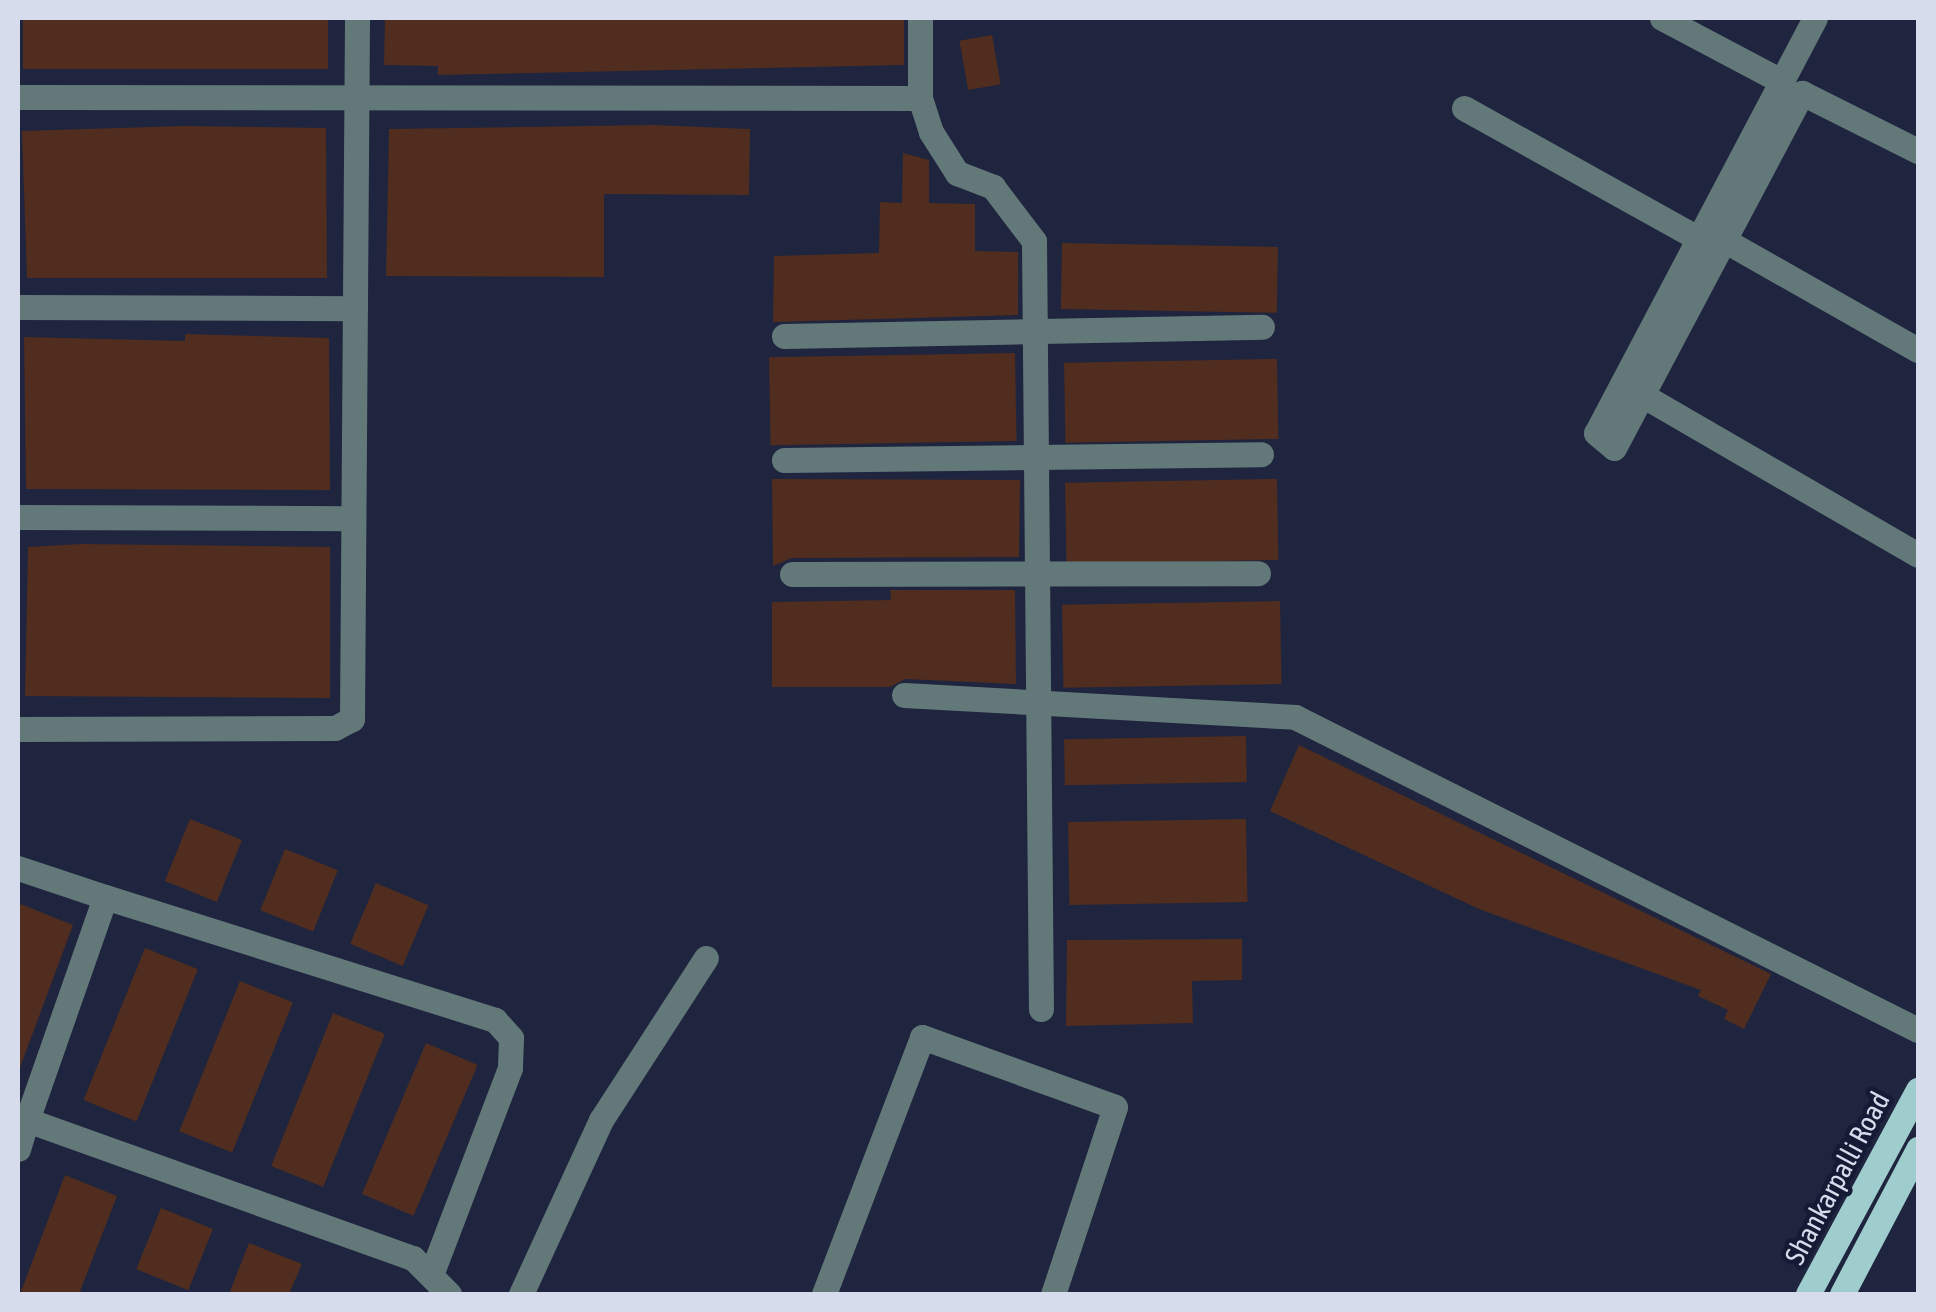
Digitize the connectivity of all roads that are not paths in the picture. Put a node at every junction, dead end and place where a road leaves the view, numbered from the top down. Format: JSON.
{"nodes":[{"id":1,"x":357,"y":18,"type":"edge"},
{"id":2,"x":920,"y":18,"type":"edge"},
{"id":3,"x":1662,"y":18,"type":"edge"},
{"id":4,"x":1815,"y":18,"type":"edge"},
{"id":5,"x":1781,"y":82,"type":"junction"},
{"id":6,"x":18,"y":97,"type":"edge"},
{"id":7,"x":357,"y":97,"type":"junction"},
{"id":8,"x":920,"y":98,"type":"junction"},
{"id":9,"x":1464,"y":108,"type":"dead end"},
{"id":10,"x":1918,"y":151,"type":"edge"},
{"id":11,"x":1711,"y":239,"type":"junction"},
{"id":12,"x":18,"y":307,"type":"edge"},
{"id":13,"x":355,"y":308,"type":"junction"},
{"id":14,"x":1262,"y":327,"type":"dead end"},
{"id":15,"x":1036,"y":333,"type":"junction"},
{"id":16,"x":784,"y":336,"type":"dead end"},
{"id":17,"x":1918,"y":350,"type":"edge"},
{"id":18,"x":1642,"y":395,"type":"junction"},
{"id":19,"x":1261,"y":454,"type":"dead end"},
{"id":20,"x":784,"y":460,"type":"dead end"},
{"id":21,"x":1036,"y":460,"type":"junction"},
{"id":22,"x":18,"y":517,"type":"edge"},
{"id":23,"x":353,"y":518,"type":"junction"},
{"id":24,"x":1918,"y":555,"type":"edge"},
{"id":25,"x":1036,"y":573,"type":"junction"},
{"id":26,"x":1258,"y":573,"type":"dead end"},
{"id":27,"x":792,"y":574,"type":"dead end"},
{"id":28,"x":904,"y":695,"type":"dead end"},
{"id":29,"x":1036,"y":702,"type":"junction"},
{"id":30,"x":18,"y":728,"type":"edge"},
{"id":31,"x":18,"y":868,"type":"edge"},
{"id":32,"x":105,"y":897,"type":"junction"},
{"id":33,"x":706,"y":958,"type":"dead end"},
{"id":34,"x":1041,"y":1009,"type":"dead end"},
{"id":35,"x":1918,"y":1030,"type":"edge"},
{"id":36,"x":1918,"y":1090,"type":"edge"},
{"id":37,"x":22,"y":1118,"type":"edge"},
{"id":38,"x":18,"y":1149,"type":"edge"},
{"id":39,"x":1918,"y":1149,"type":"edge"},
{"id":40,"x":432,"y":1272,"type":"junction"},
{"id":41,"x":449,"y":1294,"type":"edge"},
{"id":42,"x":522,"y":1294,"type":"edge"},
{"id":43,"x":824,"y":1294,"type":"edge"},
{"id":44,"x":1053,"y":1294,"type":"edge"},
{"id":45,"x":1808,"y":1294,"type":"edge"},
{"id":46,"x":1842,"y":1294,"type":"edge"}],
"edges":[{"from":1,"to":7,"type":"street"},
{"from":2,"to":8,"type":"street"},
{"from":3,"to":5,"type":"street"},
{"from":4,"to":5,"type":"street"},
{"from":5,"to":11,"type":"street"},
{"from":6,"to":7,"type":"street"},
{"from":7,"to":8,"type":"street"},
{"from":7,"to":13,"type":"street"},
{"from":8,"to":15,"type":"street"},
{"from":9,"to":11,"type":"street"},
{"from":10,"to":11,"type":"street"},
{"from":11,"to":17,"type":"street"},
{"from":11,"to":18,"type":"street"},
{"from":11,"to":18,"type":"street"},
{"from":12,"to":13,"type":"street"},
{"from":13,"to":23,"type":"street"},
{"from":14,"to":15,"type":"street"},
{"from":15,"to":16,"type":"street"},
{"from":15,"to":21,"type":"street"},
{"from":18,"to":24,"type":"street"},
{"from":19,"to":21,"type":"street"},
{"from":20,"to":21,"type":"street"},
{"from":21,"to":25,"type":"street"},
{"from":22,"to":23,"type":"street"},
{"from":23,"to":30,"type":"street"},
{"from":25,"to":26,"type":"street"},
{"from":25,"to":27,"type":"street"},
{"from":25,"to":29,"type":"street"},
{"from":28,"to":29,"type":"street"},
{"from":29,"to":34,"type":"street"},
{"from":29,"to":35,"type":"street"},
{"from":31,"to":32,"type":"street"},
{"from":32,"to":37,"type":"street"},
{"from":32,"to":40,"type":"street"},
{"from":33,"to":42,"type":"street"},
{"from":36,"to":45,"type":"main road","name":"Shankarpalli Road"},
{"from":37,"to":38,"type":"street"},
{"from":37,"to":40,"type":"street"},
{"from":39,"to":46,"type":"main road"},
{"from":40,"to":41,"type":"street"},
{"from":43,"to":44,"type":"street"}]}
